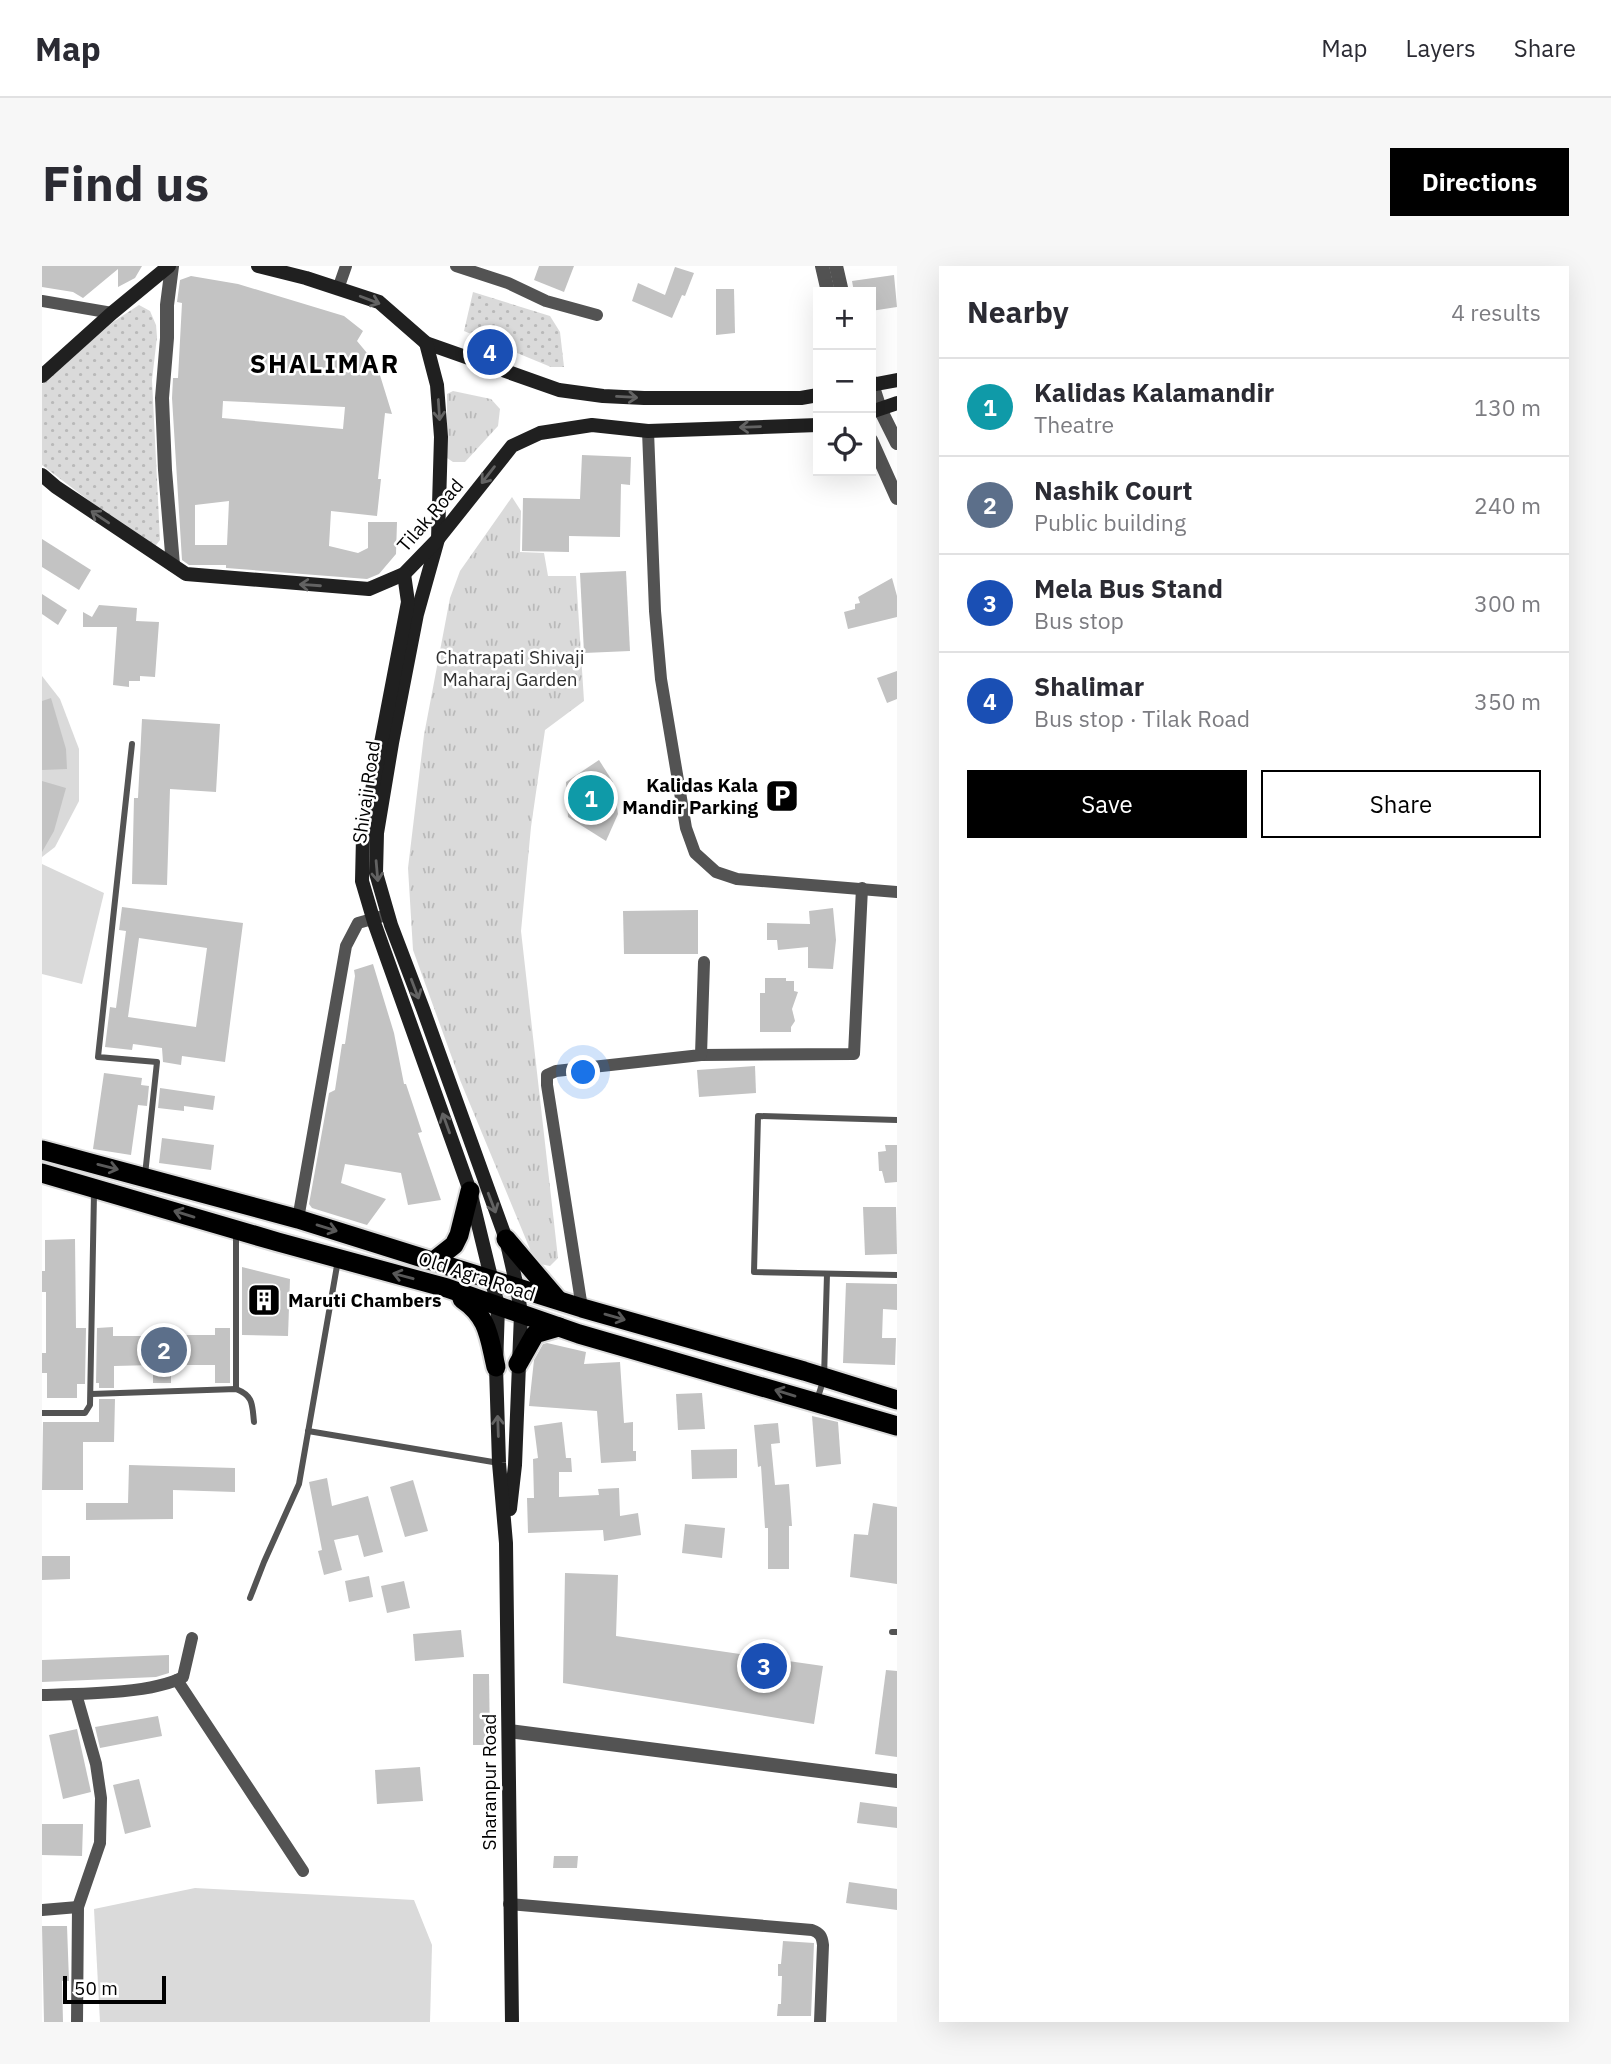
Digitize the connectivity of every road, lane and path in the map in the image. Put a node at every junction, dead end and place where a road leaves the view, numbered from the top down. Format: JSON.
{"nodes":[{"id":1,"x":170,"y":266,"type":"edge"},
{"id":2,"x":258,"y":266,"type":"edge"},
{"id":3,"x":346,"y":266,"type":"edge"},
{"id":4,"x":456,"y":266,"type":"edge"},
{"id":5,"x":338,"y":289,"type":"junction"},
{"id":6,"x":42,"y":301,"type":"edge"},
{"id":7,"x":112,"y":313,"type":"junction"},
{"id":8,"x":597,"y":315,"type":"dead end"},
{"id":9,"x":426,"y":343,"type":"junction"},
{"id":10,"x":42,"y":376,"type":"edge"},
{"id":11,"x":897,"y":380,"type":"edge"},
{"id":12,"x":876,"y":383,"type":"edge"},
{"id":13,"x":813,"y":396,"type":"edge"},
{"id":14,"x":897,"y":403,"type":"edge"},
{"id":15,"x":876,"y":411,"type":"edge"},
{"id":16,"x":813,"y":425,"type":"edge"},
{"id":17,"x":648,"y":431,"type":"junction"},
{"id":18,"x":897,"y":443,"type":"edge"},
{"id":19,"x":876,"y":451,"type":"edge"},
{"id":20,"x":42,"y":475,"type":"edge"},
{"id":21,"x":897,"y":498,"type":"edge"},
{"id":22,"x":438,"y":540,"type":"junction"},
{"id":23,"x":173,"y":565,"type":"junction"},
{"id":24,"x":404,"y":574,"type":"junction"},
{"id":25,"x":132,"y":744,"type":"dead end"},
{"id":26,"x":862,"y":888,"type":"junction"},
{"id":27,"x":897,"y":892,"type":"edge"},
{"id":28,"x":380,"y":917,"type":"junction"},
{"id":29,"x":704,"y":962,"type":"dead end"},
{"id":30,"x":701,"y":1055,"type":"junction"},
{"id":31,"x":897,"y":1120,"type":"edge"},
{"id":32,"x":42,"y":1150,"type":"edge"},
{"id":33,"x":42,"y":1173,"type":"edge"},
{"id":34,"x":145,"y":1177,"type":"junction"},
{"id":35,"x":94,"y":1187,"type":"junction"},
{"id":36,"x":470,"y":1191,"type":"junction"},
{"id":37,"x":298,"y":1219,"type":"junction"},
{"id":38,"x":236,"y":1230,"type":"junction"},
{"id":39,"x":506,"y":1239,"type":"junction"},
{"id":40,"x":338,"y":1259,"type":"junction"},
{"id":41,"x":435,"y":1260,"type":"junction"},
{"id":42,"x":827,"y":1273,"type":"junction"},
{"id":43,"x":897,"y":1275,"type":"edge"},
{"id":44,"x":493,"y":1279,"type":"junction"},
{"id":45,"x":517,"y":1287,"type":"junction"},
{"id":46,"x":447,"y":1288,"type":"junction"},
{"id":47,"x":558,"y":1300,"type":"junction"},
{"id":48,"x":498,"y":1306,"type":"junction"},
{"id":49,"x":582,"y":1308,"type":"junction"},
{"id":50,"x":521,"y":1314,"type":"junction"},
{"id":51,"x":559,"y":1327,"type":"junction"},
{"id":52,"x":518,"y":1364,"type":"junction"},
{"id":53,"x":496,"y":1367,"type":"junction"},
{"id":54,"x":824,"y":1378,"type":"junction"},
{"id":55,"x":236,"y":1389,"type":"junction"},
{"id":56,"x":91,"y":1394,"type":"junction"},
{"id":57,"x":897,"y":1401,"type":"edge"},
{"id":58,"x":817,"y":1402,"type":"junction"},
{"id":59,"x":42,"y":1413,"type":"edge"},
{"id":60,"x":254,"y":1422,"type":"dead end"},
{"id":61,"x":897,"y":1426,"type":"edge"},
{"id":62,"x":308,"y":1431,"type":"junction"},
{"id":63,"x":499,"y":1463,"type":"junction"},
{"id":64,"x":506,"y":1543,"type":"junction"},
{"id":65,"x":250,"y":1598,"type":"dead end"},
{"id":66,"x":192,"y":1639,"type":"dead end"},
{"id":67,"x":177,"y":1680,"type":"junction"},
{"id":68,"x":76,"y":1694,"type":"junction"},
{"id":69,"x":42,"y":1695,"type":"edge"},
{"id":70,"x":509,"y":1731,"type":"junction"},
{"id":71,"x":897,"y":1781,"type":"edge"},
{"id":72,"x":303,"y":1871,"type":"dead end"},
{"id":73,"x":509,"y":1904,"type":"junction"},
{"id":74,"x":78,"y":1907,"type":"junction"},
{"id":75,"x":42,"y":1910,"type":"edge"},
{"id":76,"x":77,"y":2022,"type":"edge"},
{"id":77,"x":512,"y":2022,"type":"edge"},
{"id":78,"x":820,"y":2022,"type":"edge"}],
"edges":[{"from":1,"to":7,"type":"main road"},
{"from":1,"to":23,"type":"street"},
{"from":2,"to":5,"type":"main road"},
{"from":3,"to":5,"type":"street"},
{"from":4,"to":8,"type":"street"},
{"from":5,"to":9,"type":"main road","one_way":true},
{"from":6,"to":7,"type":"street"},
{"from":7,"to":10,"type":"main road"},
{"from":9,"to":13,"type":"main road","one_way":true},
{"from":9,"to":22,"type":"main road","name":"Shivaji Road","one_way":true},
{"from":11,"to":12,"type":"main road"},
{"from":14,"to":15,"type":"main road"},
{"from":15,"to":18,"type":"street"},
{"from":16,"to":17,"type":"main road","name":"Tilak Road","one_way":true},
{"from":17,"to":22,"type":"main road","name":"Tilak Road","one_way":true},
{"from":17,"to":26,"type":"street"},
{"from":19,"to":21,"type":"street"},
{"from":23,"to":20,"type":"main road","name":"Tilak Road","one_way":true},
{"from":22,"to":24,"type":"main road","name":"Tilak Road"},
{"from":22,"to":28,"type":"main road","name":"Shivaji Road","one_way":true},
{"from":24,"to":23,"type":"main road","name":"Tilak Road","one_way":true},
{"from":24,"to":28,"type":"main road","name":"Shivaji Road"},
{"from":25,"to":34,"type":"lane"},
{"from":26,"to":27,"type":"street"},
{"from":26,"to":30,"type":"street"},
{"from":36,"to":28,"type":"main road","name":"Shivaji Road","one_way":true},
{"from":28,"to":37,"type":"street"},
{"from":28,"to":39,"type":"main road","name":"Shivaji Road","one_way":true},
{"from":29,"to":30,"type":"street"},
{"from":30,"to":49,"type":"street"},
{"from":31,"to":42,"type":"lane"},
{"from":32,"to":34,"type":"highway","name":"Old Agra Road","one_way":true},
{"from":33,"to":35,"type":"highway","name":"Old Agra Road"},
{"from":34,"to":37,"type":"highway","name":"Old Agra Road"},
{"from":38,"to":35,"type":"highway","name":"Old Agra Road","one_way":true},
{"from":35,"to":56,"type":"lane"},
{"from":36,"to":41,"type":"highway"},
{"from":36,"to":44,"type":"main road","name":"Shivaji Road"},
{"from":37,"to":41,"type":"highway","name":"Old Agra Road","one_way":true},
{"from":38,"to":40,"type":"highway","name":"Old Agra Road"},
{"from":38,"to":55,"type":"lane"},
{"from":39,"to":45,"type":"main road","name":"Shivaji Road"},
{"from":39,"to":47,"type":"highway"},
{"from":46,"to":40,"type":"highway","name":"Old Agra Road","one_way":true},
{"from":40,"to":62,"type":"lane"},
{"from":41,"to":44,"type":"highway","name":"Old Agra Road"},
{"from":42,"to":43,"type":"lane"},
{"from":42,"to":54,"type":"lane"},
{"from":44,"to":45,"type":"highway","name":"Old Agra Road"},
{"from":44,"to":48,"type":"main road","name":"Shivaji Road"},
{"from":45,"to":47,"type":"highway","name":"Old Agra Road"},
{"from":45,"to":50,"type":"main road","name":"Shivaji Road"},
{"from":46,"to":48,"type":"highway","name":"Old Agra Road"},
{"from":46,"to":53,"type":"highway"},
{"from":47,"to":49,"type":"highway","name":"Old Agra Road"},
{"from":48,"to":50,"type":"highway","name":"Old Agra Road"},
{"from":48,"to":53,"type":"main road","name":"Sharanpur Road"},
{"from":49,"to":54,"type":"highway","name":"Old Agra Road","one_way":true},
{"from":50,"to":51,"type":"highway","name":"Old Agra Road"},
{"from":50,"to":52,"type":"main road","name":"Sharanpur Road"},
{"from":51,"to":52,"type":"highway"},
{"from":58,"to":51,"type":"highway","name":"Old Agra Road","one_way":true},
{"from":52,"to":64,"type":"main road","name":"Sharanpur Road"},
{"from":63,"to":53,"type":"main road","name":"Sharanpur Road","one_way":true},
{"from":54,"to":57,"type":"highway","name":"Old Agra Road"},
{"from":54,"to":58,"type":"lane"},
{"from":55,"to":56,"type":"lane"},
{"from":55,"to":60,"type":"lane"},
{"from":56,"to":59,"type":"lane"},
{"from":58,"to":61,"type":"highway","name":"Old Agra Road"},
{"from":62,"to":63,"type":"lane"},
{"from":62,"to":65,"type":"lane"},
{"from":63,"to":64,"type":"main road","name":"Sharanpur Road"},
{"from":64,"to":70,"type":"main road","name":"Sharanpur Road"},
{"from":66,"to":67,"type":"street"},
{"from":67,"to":68,"type":"street"},
{"from":67,"to":72,"type":"street"},
{"from":68,"to":69,"type":"street"},
{"from":68,"to":74,"type":"street"},
{"from":70,"to":71,"type":"street"},
{"from":70,"to":73,"type":"main road","name":"Sharanpur Road"},
{"from":73,"to":77,"type":"main road","name":"Sharanpur Road"},
{"from":73,"to":78,"type":"street"},
{"from":74,"to":75,"type":"street"},
{"from":74,"to":76,"type":"street"}]}
